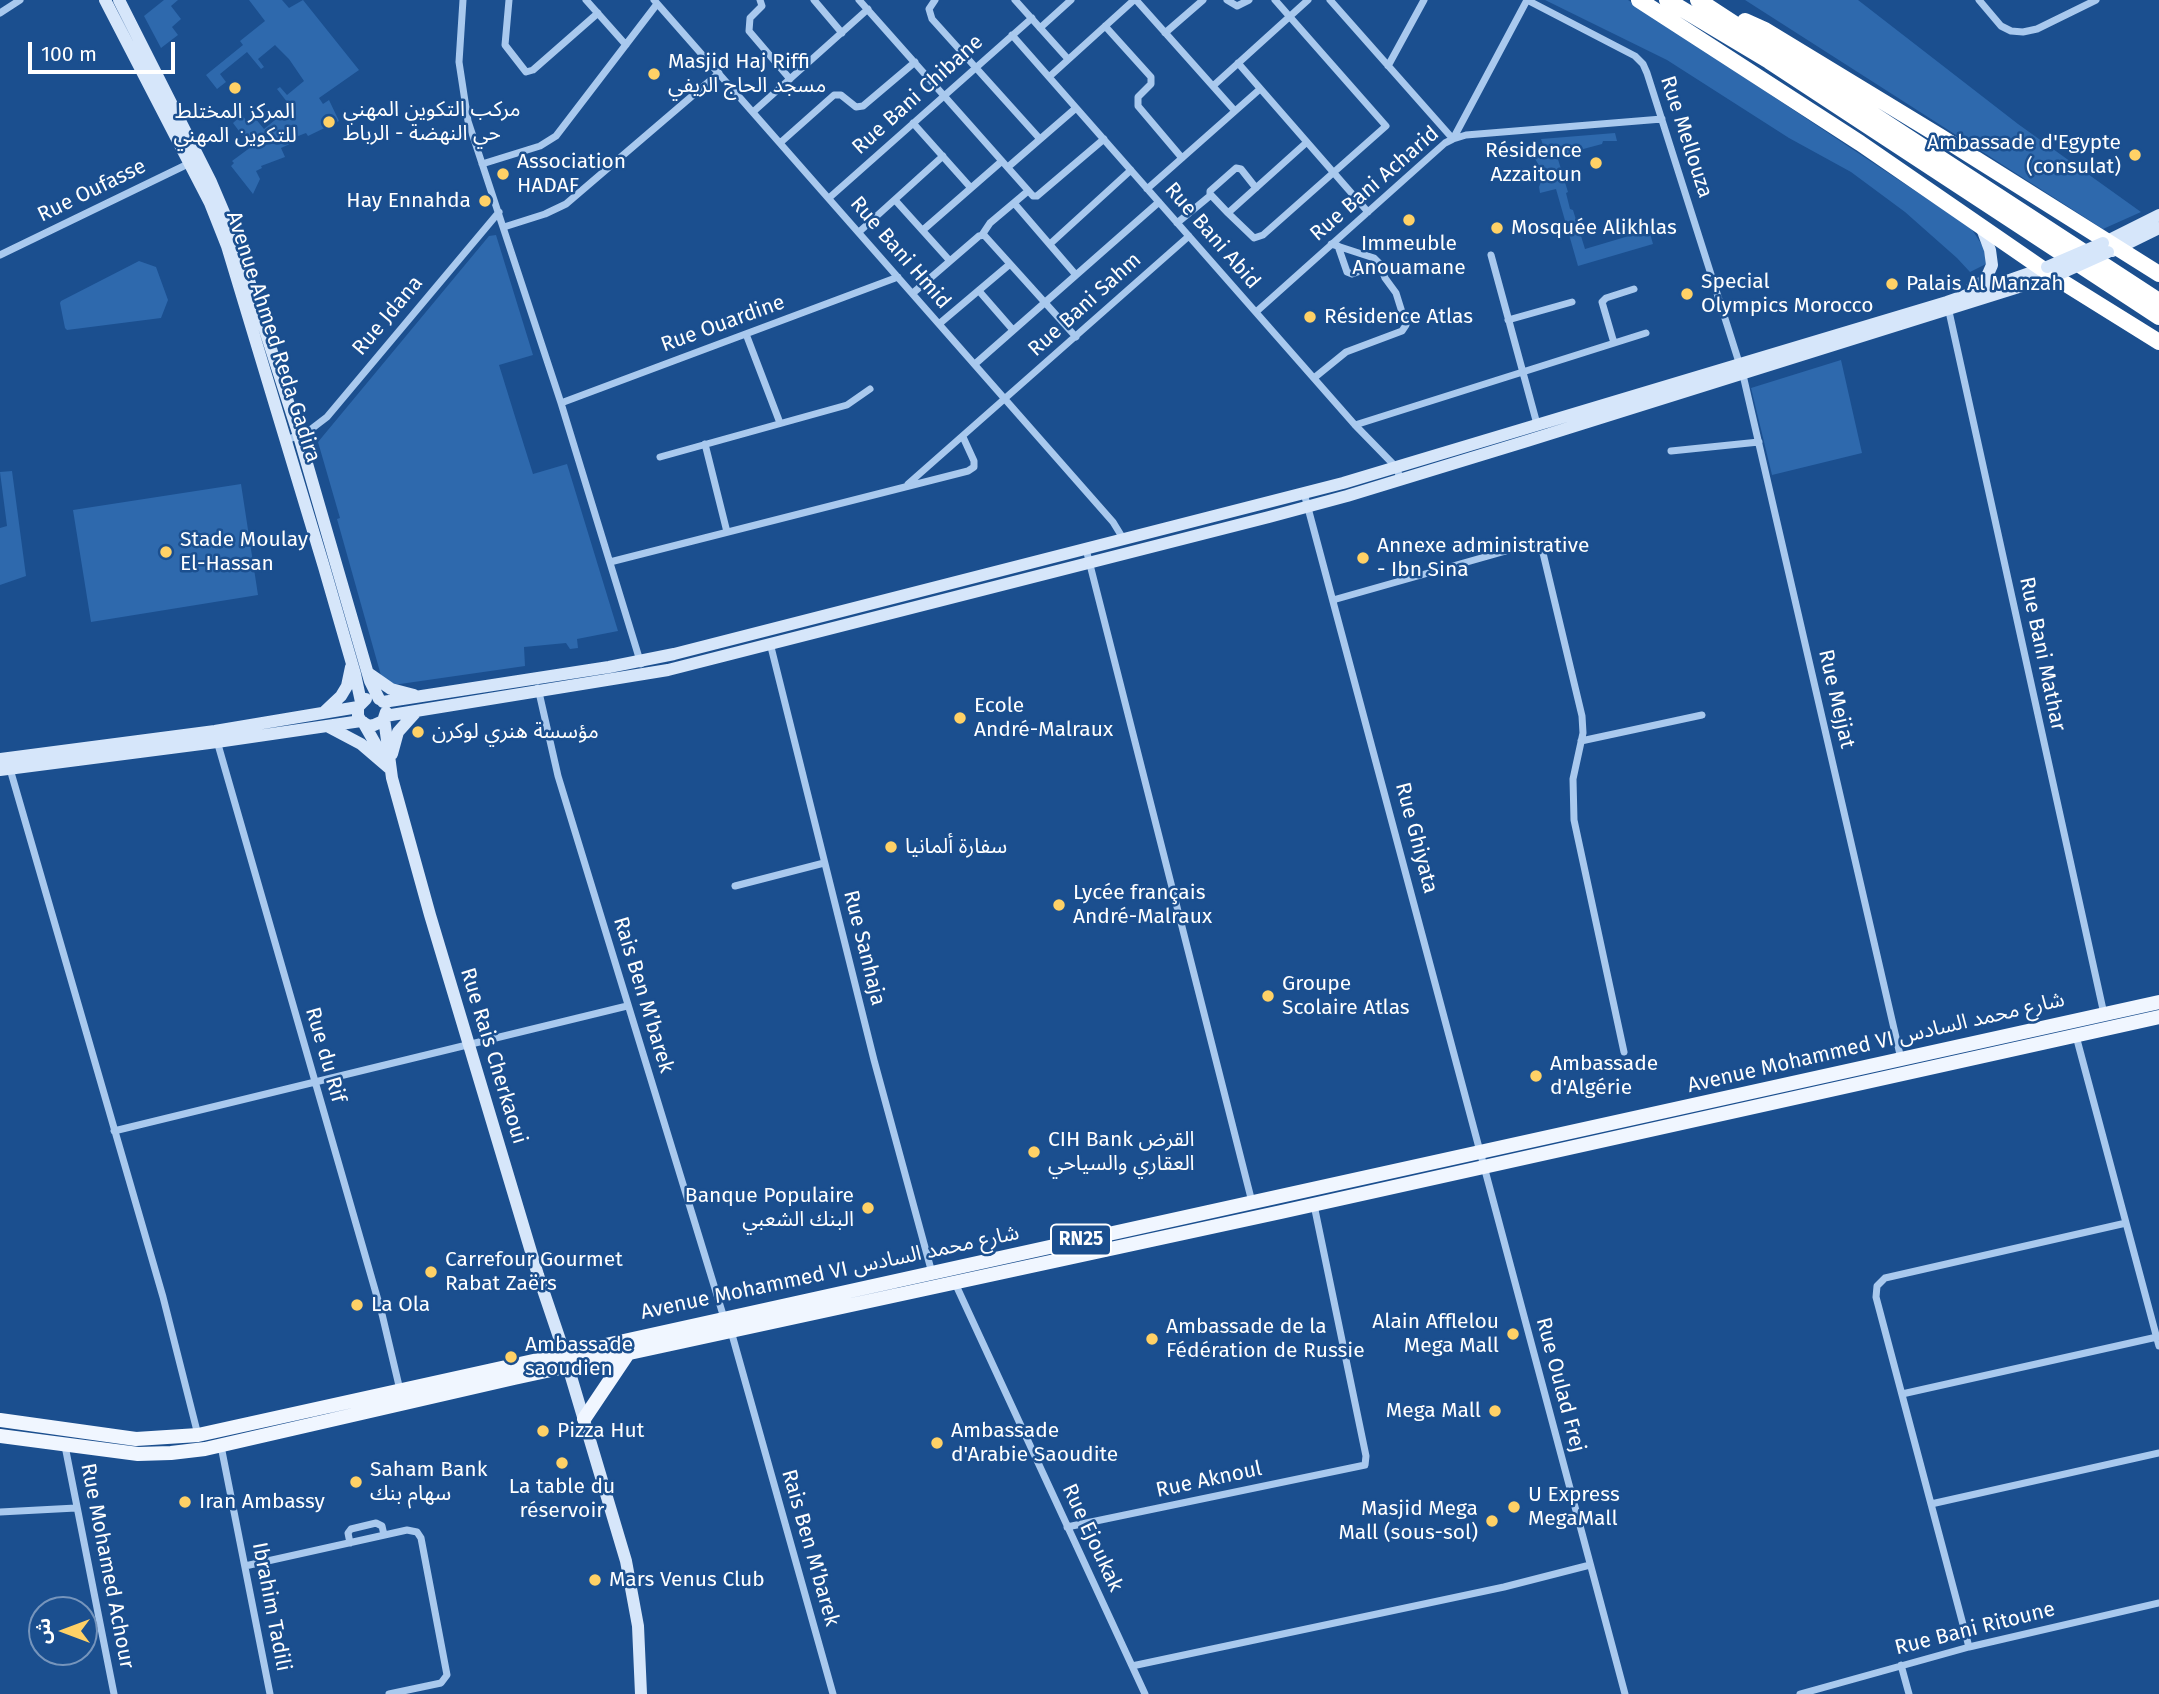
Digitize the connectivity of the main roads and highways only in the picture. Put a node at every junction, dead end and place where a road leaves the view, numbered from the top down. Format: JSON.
{"nodes":[{"id":1,"x":1639,"y":0,"type":"edge"},
{"id":2,"x":1667,"y":0,"type":"edge"},
{"id":3,"x":1698,"y":0,"type":"edge"},
{"id":4,"x":1713,"y":9,"type":"junction"},
{"id":5,"x":2159,"y":274,"type":"edge"},
{"id":6,"x":2159,"y":301,"type":"edge"},
{"id":7,"x":2159,"y":317,"type":"edge"},
{"id":8,"x":2159,"y":342,"type":"edge"},
{"id":9,"x":2159,"y":1002,"type":"edge"},
{"id":10,"x":2159,"y":1017,"type":"edge"},
{"id":11,"x":1482,"y":1160,"type":"junction"},
{"id":12,"x":727,"y":1325,"type":"junction"},
{"id":13,"x":627,"y":1355,"type":"junction"},
{"id":14,"x":567,"y":1361,"type":"junction"},
{"id":15,"x":584,"y":1419,"type":"road end"},
{"id":16,"x":0,"y":1420,"type":"edge"},
{"id":17,"x":0,"y":1436,"type":"edge"}],
"edges":[{"from":1,"to":8,"type":"highway"},
{"from":2,"to":7,"type":"highway"},
{"from":3,"to":4,"type":"highway"},
{"from":4,"to":5,"type":"highway"},
{"from":4,"to":6,"type":"highway"},
{"from":9,"to":11,"type":"main road","name":"Avenue Mohammed VI شارع محمد السادس","number":"RN25"},
{"from":10,"to":11,"type":"main road","name":"Avenue Mohammed VI شارع محمد السادس","number":"RN25"},
{"from":11,"to":12,"type":"main road","name":"Avenue Mohammed VI شارع محمد السادس","number":"RN25"},
{"from":11,"to":12,"type":"main road","name":"Avenue Mohammed VI شارع محمد السادس","number":"RN25"},
{"from":12,"to":13,"type":"main road","name":"Avenue Mohammed VI شارع محمد السادس","number":"RN25"},
{"from":12,"to":14,"type":"main road","name":"Avenue Mohammed VI شارع محمد السادس","number":"RN25"},
{"from":13,"to":14,"type":"main road","name":"Avenue Mohammed VI شارع محمد السادس","number":"RN25"},
{"from":13,"to":15,"type":"main road"},
{"from":14,"to":16,"type":"main road","name":"Avenue Mohammed VI شارع محمد السادس","number":"RN25"},
{"from":14,"to":17,"type":"main road","name":"Avenue Mohammed VI شارع محمد السادس","number":"RN25"}]}
